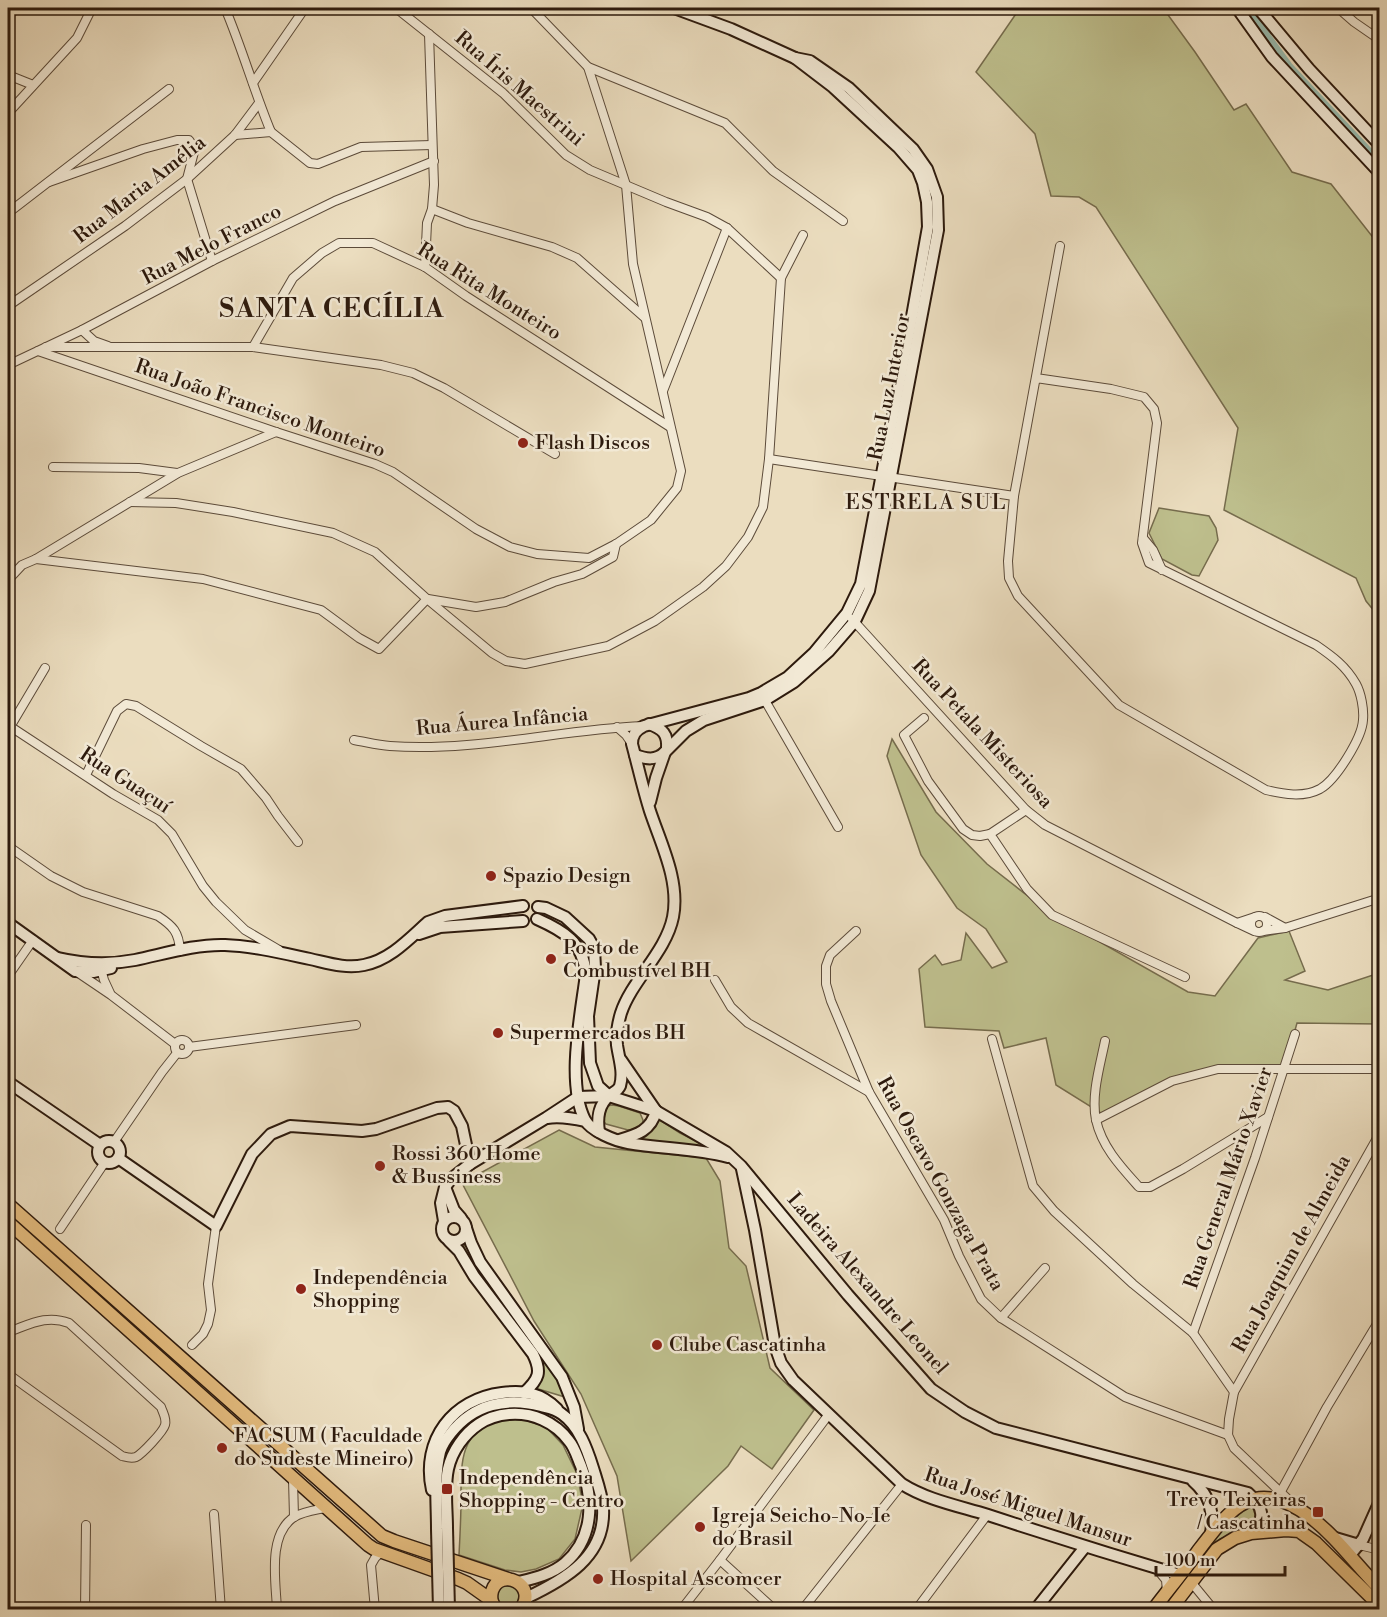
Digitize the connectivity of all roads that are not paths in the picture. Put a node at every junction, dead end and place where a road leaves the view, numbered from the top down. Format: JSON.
{"nodes":[{"id":1,"x":17,"y":8,"type":"edge"},
{"id":2,"x":92,"y":8,"type":"edge"},
{"id":3,"x":225,"y":8,"type":"edge"},
{"id":4,"x":305,"y":8,"type":"edge"},
{"id":5,"x":396,"y":8,"type":"edge"},
{"id":6,"x":531,"y":8,"type":"edge"},
{"id":7,"x":674,"y":8,"type":"edge"},
{"id":8,"x":1236,"y":8,"type":"edge"},
{"id":9,"x":1258,"y":8,"type":"edge"},
{"id":10,"x":1338,"y":8,"type":"edge"},
{"id":11,"x":8,"y":16,"type":"edge"},
{"id":12,"x":429,"y":34,"type":"junction"},
{"id":13,"x":1380,"y":40,"type":"edge"},
{"id":14,"x":588,"y":67,"type":"junction"},
{"id":15,"x":8,"y":75,"type":"edge"},
{"id":16,"x":253,"y":83,"type":"junction"},
{"id":17,"x":33,"y":85,"type":"junction"},
{"id":18,"x":169,"y":89,"type":"dead end"},
{"id":19,"x":259,"y":103,"type":"junction"},
{"id":20,"x":8,"y":113,"type":"edge"},
{"id":21,"x":272,"y":132,"type":"junction"},
{"id":22,"x":235,"y":135,"type":"junction"},
{"id":23,"x":1380,"y":144,"type":"edge"},
{"id":24,"x":432,"y":145,"type":"junction"},
{"id":25,"x":434,"y":161,"type":"junction"},
{"id":26,"x":1380,"y":173,"type":"edge"},
{"id":27,"x":187,"y":179,"type":"junction"},
{"id":28,"x":49,"y":182,"type":"junction"},
{"id":29,"x":626,"y":185,"type":"junction"},
{"id":30,"x":432,"y":210,"type":"junction"},
{"id":31,"x":8,"y":213,"type":"edge"},
{"id":32,"x":843,"y":221,"type":"dead end"},
{"id":33,"x":727,"y":228,"type":"junction"},
{"id":34,"x":803,"y":235,"type":"dead end"},
{"id":35,"x":1060,"y":246,"type":"dead end"},
{"id":36,"x":212,"y":261,"type":"junction"},
{"id":37,"x":425,"y":267,"type":"junction"},
{"id":38,"x":781,"y":278,"type":"junction"},
{"id":39,"x":8,"y":306,"type":"edge"},
{"id":40,"x":645,"y":318,"type":"junction"},
{"id":41,"x":82,"y":330,"type":"junction"},
{"id":42,"x":253,"y":346,"type":"junction"},
{"id":43,"x":112,"y":348,"type":"junction"},
{"id":44,"x":42,"y":349,"type":"junction"},
{"id":45,"x":8,"y":365,"type":"edge"},
{"id":46,"x":1036,"y":378,"type":"junction"},
{"id":47,"x":662,"y":393,"type":"junction"},
{"id":48,"x":670,"y":427,"type":"junction"},
{"id":49,"x":276,"y":432,"type":"junction"},
{"id":50,"x":555,"y":454,"type":"dead end"},
{"id":51,"x":770,"y":459,"type":"junction"},
{"id":52,"x":53,"y":467,"type":"dead end"},
{"id":53,"x":178,"y":473,"type":"junction"},
{"id":54,"x":886,"y":477,"type":"junction"},
{"id":55,"x":1014,"y":496,"type":"junction"},
{"id":56,"x":130,"y":502,"type":"junction"},
{"id":57,"x":616,"y":544,"type":"junction"},
{"id":58,"x":36,"y":559,"type":"junction"},
{"id":59,"x":8,"y":580,"type":"edge"},
{"id":60,"x":427,"y":599,"type":"junction"},
{"id":61,"x":851,"y":617,"type":"junction"},
{"id":62,"x":45,"y":668,"type":"dead end"},
{"id":63,"x":763,"y":696,"type":"junction"},
{"id":64,"x":924,"y":718,"type":"dead end"},
{"id":65,"x":646,"y":725,"type":"junction"},
{"id":66,"x":9,"y":726,"type":"edge"},
{"id":67,"x":617,"y":727,"type":"junction"},
{"id":68,"x":354,"y":740,"type":"dead end"},
{"id":69,"x":634,"y":750,"type":"junction"},
{"id":70,"x":666,"y":751,"type":"junction"},
{"id":71,"x":86,"y":775,"type":"junction"},
{"id":72,"x":649,"y":809,"type":"junction"},
{"id":73,"x":1026,"y":810,"type":"junction"},
{"id":74,"x":838,"y":827,"type":"dead end"},
{"id":75,"x":990,"y":834,"type":"junction"},
{"id":76,"x":298,"y":842,"type":"dead end"},
{"id":77,"x":8,"y":846,"type":"edge"},
{"id":78,"x":1380,"y":898,"type":"edge"},
{"id":79,"x":523,"y":906,"type":"junction"},
{"id":80,"x":537,"y":907,"type":"junction"},
{"id":81,"x":1255,"y":917,"type":"junction"},
{"id":82,"x":1265,"y":917,"type":"junction"},
{"id":83,"x":537,"y":919,"type":"junction"},
{"id":84,"x":523,"y":921,"type":"junction"},
{"id":85,"x":8,"y":923,"type":"edge"},
{"id":86,"x":1237,"y":923,"type":"junction"},
{"id":87,"x":1285,"y":928,"type":"junction"},
{"id":88,"x":856,"y":931,"type":"dead end"},
{"id":89,"x":1260,"y":932,"type":"junction"},
{"id":90,"x":408,"y":939,"type":"junction"},
{"id":91,"x":33,"y":940,"type":"junction"},
{"id":92,"x":180,"y":951,"type":"junction"},
{"id":93,"x":285,"y":954,"type":"junction"},
{"id":94,"x":58,"y":958,"type":"junction"},
{"id":95,"x":100,"y":967,"type":"junction"},
{"id":96,"x":75,"y":971,"type":"junction"},
{"id":97,"x":8,"y":976,"type":"edge"},
{"id":98,"x":1185,"y":977,"type":"dead end"},
{"id":99,"x":715,"y":980,"type":"dead end"},
{"id":100,"x":111,"y":994,"type":"junction"},
{"id":101,"x":356,"y":1025,"type":"dead end"},
{"id":102,"x":1295,"y":1034,"type":"dead end"},
{"id":103,"x":992,"y":1039,"type":"dead end"},
{"id":104,"x":1105,"y":1041,"type":"dead end"},
{"id":105,"x":175,"y":1044,"type":"junction"},
{"id":106,"x":189,"y":1047,"type":"junction"},
{"id":107,"x":177,"y":1053,"type":"junction"},
{"id":108,"x":621,"y":1060,"type":"junction"},
{"id":109,"x":1380,"y":1069,"type":"edge"},
{"id":110,"x":1284,"y":1070,"type":"junction"},
{"id":111,"x":576,"y":1075,"type":"junction"},
{"id":112,"x":8,"y":1082,"type":"edge"},
{"id":113,"x":869,"y":1092,"type":"junction"},
{"id":114,"x":609,"y":1096,"type":"junction"},
{"id":115,"x":578,"y":1097,"type":"junction"},
{"id":116,"x":560,"y":1108,"type":"junction"},
{"id":117,"x":656,"y":1111,"type":"junction"},
{"id":118,"x":1268,"y":1117,"type":"junction"},
{"id":119,"x":546,"y":1118,"type":"junction"},
{"id":120,"x":1096,"y":1120,"type":"junction"},
{"id":121,"x":585,"y":1121,"type":"junction"},
{"id":122,"x":599,"y":1132,"type":"junction"},
{"id":123,"x":1380,"y":1133,"type":"edge"},
{"id":124,"x":617,"y":1140,"type":"junction"},
{"id":125,"x":114,"y":1142,"type":"junction"},
{"id":126,"x":100,"y":1145,"type":"junction"},
{"id":127,"x":118,"y":1158,"type":"junction"},
{"id":128,"x":105,"y":1162,"type":"junction"},
{"id":129,"x":737,"y":1162,"type":"junction"},
{"id":130,"x":470,"y":1164,"type":"junction"},
{"id":131,"x":445,"y":1187,"type":"junction"},
{"id":132,"x":8,"y":1204,"type":"edge"},
{"id":133,"x":444,"y":1221,"type":"junction"},
{"id":134,"x":8,"y":1222,"type":"edge"},
{"id":135,"x":464,"y":1224,"type":"junction"},
{"id":136,"x":216,"y":1226,"type":"junction"},
{"id":137,"x":60,"y":1229,"type":"dead end"},
{"id":138,"x":449,"y":1241,"type":"junction"},
{"id":139,"x":1045,"y":1268,"type":"dead end"},
{"id":140,"x":1001,"y":1318,"type":"junction"},
{"id":141,"x":1380,"y":1319,"type":"edge"},
{"id":142,"x":8,"y":1332,"type":"edge"},
{"id":143,"x":1193,"y":1333,"type":"junction"},
{"id":144,"x":192,"y":1345,"type":"dead end"},
{"id":145,"x":8,"y":1374,"type":"edge"},
{"id":146,"x":1234,"y":1392,"type":"junction"},
{"id":147,"x":524,"y":1393,"type":"junction"},
{"id":148,"x":561,"y":1413,"type":"junction"},
{"id":149,"x":829,"y":1414,"type":"junction"},
{"id":150,"x":579,"y":1432,"type":"junction"},
{"id":151,"x":1228,"y":1435,"type":"junction"},
{"id":152,"x":292,"y":1479,"type":"junction"},
{"id":153,"x":1190,"y":1479,"type":"junction"},
{"id":154,"x":902,"y":1484,"type":"junction"},
{"id":155,"x":1279,"y":1495,"type":"junction"},
{"id":156,"x":1255,"y":1499,"type":"junction"},
{"id":157,"x":1380,"y":1501,"type":"edge"},
{"id":158,"x":325,"y":1508,"type":"junction"},
{"id":159,"x":214,"y":1514,"type":"dead end"},
{"id":160,"x":437,"y":1514,"type":"junction"},
{"id":161,"x":987,"y":1515,"type":"junction"},
{"id":162,"x":294,"y":1517,"type":"junction"},
{"id":163,"x":86,"y":1525,"type":"dead end"},
{"id":164,"x":442,"y":1529,"type":"junction"},
{"id":165,"x":1256,"y":1533,"type":"junction"},
{"id":166,"x":1211,"y":1534,"type":"junction"},
{"id":167,"x":1332,"y":1537,"type":"junction"},
{"id":168,"x":1359,"y":1545,"type":"junction"},
{"id":169,"x":1085,"y":1547,"type":"junction"},
{"id":170,"x":1380,"y":1550,"type":"edge"},
{"id":171,"x":381,"y":1552,"type":"junction"},
{"id":172,"x":1350,"y":1555,"type":"junction"},
{"id":173,"x":720,"y":1560,"type":"junction"},
{"id":174,"x":1156,"y":1568,"type":"junction"},
{"id":175,"x":1180,"y":1575,"type":"junction"},
{"id":176,"x":514,"y":1581,"type":"junction"},
{"id":177,"x":1191,"y":1582,"type":"junction"},
{"id":178,"x":1380,"y":1589,"type":"edge"},
{"id":179,"x":1167,"y":1592,"type":"junction"},
{"id":180,"x":494,"y":1605,"type":"edge"},
{"id":181,"x":523,"y":1606,"type":"edge"},
{"id":182,"x":1380,"y":1606,"type":"edge"},
{"id":183,"x":85,"y":1610,"type":"edge"},
{"id":184,"x":221,"y":1610,"type":"edge"},
{"id":185,"x":278,"y":1610,"type":"edge"},
{"id":186,"x":375,"y":1610,"type":"edge"},
{"id":187,"x":439,"y":1610,"type":"edge"},
{"id":188,"x":449,"y":1610,"type":"edge"},
{"id":189,"x":681,"y":1610,"type":"edge"},
{"id":190,"x":775,"y":1610,"type":"edge"},
{"id":191,"x":802,"y":1610,"type":"edge"},
{"id":192,"x":916,"y":1610,"type":"edge"},
{"id":193,"x":1035,"y":1610,"type":"edge"},
{"id":194,"x":1153,"y":1610,"type":"edge"},
{"id":195,"x":1170,"y":1610,"type":"edge"},
{"id":196,"x":1214,"y":1610,"type":"edge"}],
"edges":[{"from":1,"to":11,"type":"street"},
{"from":2,"to":17,"type":"street"},
{"from":3,"to":16,"type":"street"},
{"from":4,"to":16,"type":"street"},
{"from":5,"to":12,"type":"street","name":"Rua Íris Maestrini"},
{"from":6,"to":14,"type":"street"},
{"from":7,"to":54,"type":"street","name":"Rua Luz Interior"},
{"from":8,"to":26,"type":"street"},
{"from":9,"to":23,"type":"street"},
{"from":10,"to":13,"type":"street"},
{"from":12,"to":24,"type":"street"},
{"from":12,"to":29,"type":"street","name":"Rua Íris Maestrini"},
{"from":14,"to":29,"type":"street","name":"Rua João Francisco Monteiro"},
{"from":14,"to":32,"type":"street"},
{"from":15,"to":17,"type":"street"},
{"from":16,"to":19,"type":"street"},
{"from":17,"to":20,"type":"street"},
{"from":18,"to":28,"type":"street"},
{"from":19,"to":21,"type":"street"},
{"from":19,"to":22,"type":"street"},
{"from":21,"to":22,"type":"street","name":"Rua Maria Amélia"},
{"from":21,"to":24,"type":"street"},
{"from":22,"to":27,"type":"street","name":"Rua Maria Amélia"},
{"from":24,"to":25,"type":"street"},
{"from":25,"to":30,"type":"street"},
{"from":25,"to":36,"type":"street","name":"Rua Melo Franco"},
{"from":27,"to":28,"type":"street"},
{"from":27,"to":36,"type":"street"},
{"from":27,"to":39,"type":"street","name":"Rua Maria Amélia"},
{"from":28,"to":31,"type":"street"},
{"from":29,"to":33,"type":"street","name":"Rua Íris Maestrini"},
{"from":29,"to":40,"type":"street","name":"Rua João Francisco Monteiro"},
{"from":30,"to":37,"type":"street"},
{"from":30,"to":40,"type":"street"},
{"from":33,"to":38,"type":"street","name":"Rua Íris Maestrini"},
{"from":33,"to":47,"type":"street"},
{"from":34,"to":38,"type":"street"},
{"from":35,"to":46,"type":"street"},
{"from":36,"to":41,"type":"street","name":"Rua Melo Franco"},
{"from":37,"to":42,"type":"street","name":"Rua Rita Monteiro"},
{"from":37,"to":48,"type":"street","name":"Rua Rita Monteiro"},
{"from":38,"to":51,"type":"street"},
{"from":40,"to":47,"type":"street","name":"Rua João Francisco Monteiro"},
{"from":41,"to":43,"type":"street"},
{"from":41,"to":44,"type":"street","name":"Rua Melo Franco"},
{"from":42,"to":43,"type":"street"},
{"from":42,"to":50,"type":"street"},
{"from":43,"to":44,"type":"street"},
{"from":44,"to":45,"type":"street","name":"Rua Melo Franco"},
{"from":44,"to":49,"type":"street","name":"Rua João Francisco Monteiro"},
{"from":46,"to":55,"type":"street"},
{"from":46,"to":55,"type":"street"},
{"from":47,"to":48,"type":"street","name":"Rua João Francisco Monteiro"},
{"from":48,"to":57,"type":"street","name":"Rua João Francisco Monteiro"},
{"from":49,"to":53,"type":"street"},
{"from":49,"to":57,"type":"street","name":"Rua João Francisco Monteiro"},
{"from":51,"to":54,"type":"street"},
{"from":51,"to":60,"type":"street"},
{"from":52,"to":53,"type":"street"},
{"from":53,"to":56,"type":"street"},
{"from":54,"to":55,"type":"street"},
{"from":54,"to":61,"type":"street","name":"Rua Luz Interior"},
{"from":56,"to":58,"type":"street"},
{"from":56,"to":60,"type":"street"},
{"from":57,"to":60,"type":"street"},
{"from":58,"to":59,"type":"street"},
{"from":58,"to":60,"type":"street"},
{"from":61,"to":63,"type":"street","name":"Rua Luz Interior"},
{"from":61,"to":73,"type":"street","name":"Rua Petala Misteriosa"},
{"from":62,"to":66,"type":"street"},
{"from":63,"to":65,"type":"street","name":"Rua Luz Interior"},
{"from":63,"to":70,"type":"street","name":"Rua Luz Interior"},
{"from":63,"to":74,"type":"street"},
{"from":64,"to":75,"type":"street"},
{"from":65,"to":67,"type":"street","name":"Rua Áurea Infância"},
{"from":65,"to":69,"type":"street"},
{"from":65,"to":70,"type":"street"},
{"from":66,"to":71,"type":"street","name":"Rua Guaçuí"},
{"from":67,"to":68,"type":"street","name":"Rua Áurea Infância"},
{"from":67,"to":69,"type":"street","name":"Rua Áurea Infância"},
{"from":69,"to":70,"type":"street"},
{"from":69,"to":72,"type":"street"},
{"from":70,"to":72,"type":"street"},
{"from":71,"to":76,"type":"street"},
{"from":71,"to":93,"type":"street","name":"Rua Guaçuí"},
{"from":72,"to":108,"type":"street"},
{"from":73,"to":75,"type":"street"},
{"from":73,"to":86,"type":"street","name":"Rua Petala Misteriosa"},
{"from":75,"to":98,"type":"street"},
{"from":77,"to":92,"type":"street"},
{"from":78,"to":87,"type":"street"},
{"from":79,"to":80,"type":"street"},
{"from":79,"to":84,"type":"street"},
{"from":79,"to":90,"type":"street"},
{"from":80,"to":83,"type":"street"},
{"from":80,"to":114,"type":"street"},
{"from":81,"to":82,"type":"street"},
{"from":81,"to":86,"type":"street"},
{"from":81,"to":89,"type":"street"},
{"from":82,"to":87,"type":"street"},
{"from":82,"to":89,"type":"street"},
{"from":83,"to":84,"type":"street"},
{"from":83,"to":111,"type":"street"},
{"from":84,"to":90,"type":"street"},
{"from":85,"to":91,"type":"street"},
{"from":86,"to":89,"type":"street","name":"Rua Petala Misteriosa"},
{"from":87,"to":89,"type":"street"},
{"from":88,"to":113,"type":"street","name":"Rua Oscavo Gonzaga Prata"},
{"from":90,"to":93,"type":"street"},
{"from":91,"to":94,"type":"street"},
{"from":91,"to":97,"type":"street"},
{"from":92,"to":93,"type":"street"},
{"from":92,"to":95,"type":"street"},
{"from":94,"to":95,"type":"street"},
{"from":94,"to":96,"type":"street"},
{"from":95,"to":96,"type":"street"},
{"from":95,"to":100,"type":"street"},
{"from":96,"to":100,"type":"street"},
{"from":99,"to":113,"type":"street"},
{"from":100,"to":105,"type":"street"},
{"from":101,"to":106,"type":"street"},
{"from":102,"to":110,"type":"street","name":"Rua General Mário Xavier"},
{"from":103,"to":143,"type":"street"},
{"from":104,"to":120,"type":"street"},
{"from":105,"to":106,"type":"street"},
{"from":105,"to":107,"type":"street"},
{"from":106,"to":107,"type":"street"},
{"from":107,"to":125,"type":"street"},
{"from":108,"to":114,"type":"street"},
{"from":108,"to":117,"type":"street"},
{"from":109,"to":110,"type":"street"},
{"from":110,"to":118,"type":"street","name":"Rua General Mário Xavier"},
{"from":110,"to":120,"type":"street"},
{"from":111,"to":115,"type":"street"},
{"from":111,"to":116,"type":"street"},
{"from":112,"to":126,"type":"street"},
{"from":113,"to":140,"type":"street","name":"Rua Oscavo Gonzaga Prata"},
{"from":114,"to":115,"type":"street","name":"Ladeira Alexandre Leonel"},
{"from":114,"to":117,"type":"street","name":"Ladeira Alexandre Leonel"},
{"from":114,"to":122,"type":"street"},
{"from":115,"to":116,"type":"street"},
{"from":115,"to":121,"type":"street"},
{"from":116,"to":119,"type":"street"},
{"from":117,"to":124,"type":"street"},
{"from":117,"to":129,"type":"street","name":"Ladeira Alexandre Leonel"},
{"from":118,"to":120,"type":"street"},
{"from":118,"to":143,"type":"street","name":"Rua General Mário Xavier"},
{"from":119,"to":121,"type":"street"},
{"from":119,"to":130,"type":"street"},
{"from":121,"to":122,"type":"street"},
{"from":122,"to":124,"type":"street"},
{"from":123,"to":146,"type":"street","name":"Rua Joaquim de Almeida"},
{"from":124,"to":129,"type":"street"},
{"from":125,"to":126,"type":"street"},
{"from":125,"to":127,"type":"street"},
{"from":126,"to":128,"type":"street"},
{"from":127,"to":128,"type":"street"},
{"from":127,"to":136,"type":"street"},
{"from":128,"to":137,"type":"street"},
{"from":129,"to":149,"type":"street","name":"Rua José Miguel Mansur"},
{"from":129,"to":153,"type":"street","name":"Ladeira Alexandre Leonel"},
{"from":130,"to":131,"type":"street"},
{"from":130,"to":136,"type":"street"},
{"from":131,"to":133,"type":"street"},
{"from":131,"to":135,"type":"street"},
{"from":132,"to":176,"type":"main road"},
{"from":133,"to":135,"type":"street"},
{"from":133,"to":138,"type":"street"},
{"from":134,"to":152,"type":"main road"},
{"from":135,"to":138,"type":"street"},
{"from":135,"to":150,"type":"street"},
{"from":136,"to":144,"type":"street"},
{"from":138,"to":147,"type":"street"},
{"from":139,"to":140,"type":"street"},
{"from":140,"to":151,"type":"street","name":"Rua Oscavo Gonzaga Prata"},
{"from":141,"to":155,"type":"street"},
{"from":142,"to":145,"type":"street"},
{"from":143,"to":146,"type":"street"},
{"from":146,"to":151,"type":"street","name":"Rua Joaquim de Almeida"},
{"from":147,"to":148,"type":"street"},
{"from":147,"to":160,"type":"street"},
{"from":148,"to":150,"type":"street"},
{"from":148,"to":160,"type":"street"},
{"from":149,"to":154,"type":"street","name":"Rua José Miguel Mansur"},
{"from":149,"to":173,"type":"street"},
{"from":150,"to":181,"type":"street"},
{"from":151,"to":155,"type":"street"},
{"from":152,"to":158,"type":"main road"},
{"from":152,"to":162,"type":"street"},
{"from":153,"to":156,"type":"street","name":"Ladeira Alexandre Leonel"},
{"from":153,"to":166,"type":"street"},
{"from":154,"to":161,"type":"street","name":"Rua José Miguel Mansur"},
{"from":154,"to":191,"type":"street"},
{"from":155,"to":156,"type":"main road"},
{"from":155,"to":167,"type":"main road"},
{"from":156,"to":165,"type":"street"},
{"from":156,"to":166,"type":"main road"},
{"from":157,"to":168,"type":"street"},
{"from":158,"to":162,"type":"street"},
{"from":158,"to":171,"type":"main road"},
{"from":159,"to":184,"type":"street"},
{"from":160,"to":164,"type":"street"},
{"from":161,"to":169,"type":"street","name":"Rua José Miguel Mansur"},
{"from":161,"to":192,"type":"street"},
{"from":162,"to":185,"type":"street"},
{"from":163,"to":183,"type":"street"},
{"from":164,"to":176,"type":"street"},
{"from":164,"to":187,"type":"street","bridge":true},
{"from":164,"to":188,"type":"street","bridge":true},
{"from":165,"to":172,"type":"main road"},
{"from":165,"to":177,"type":"main road"},
{"from":165,"to":182,"type":"main road"},
{"from":166,"to":175,"type":"main road"},
{"from":167,"to":168,"type":"street"},
{"from":167,"to":172,"type":"main road"},
{"from":168,"to":170,"type":"street"},
{"from":168,"to":172,"type":"street"},
{"from":169,"to":174,"type":"street","name":"Rua José Miguel Mansur"},
{"from":169,"to":193,"type":"street"},
{"from":171,"to":180,"type":"main road"},
{"from":171,"to":186,"type":"street"},
{"from":172,"to":178,"type":"main road"},
{"from":173,"to":189,"type":"street"},
{"from":173,"to":190,"type":"street"},
{"from":174,"to":175,"type":"street","name":"Rua José Miguel Mansur"},
{"from":174,"to":179,"type":"street"},
{"from":175,"to":179,"type":"main road"},
{"from":176,"to":180,"type":"main road"},
{"from":176,"to":181,"type":"main road"},
{"from":177,"to":195,"type":"main road"},
{"from":177,"to":196,"type":"street"},
{"from":179,"to":194,"type":"main road"}]}
